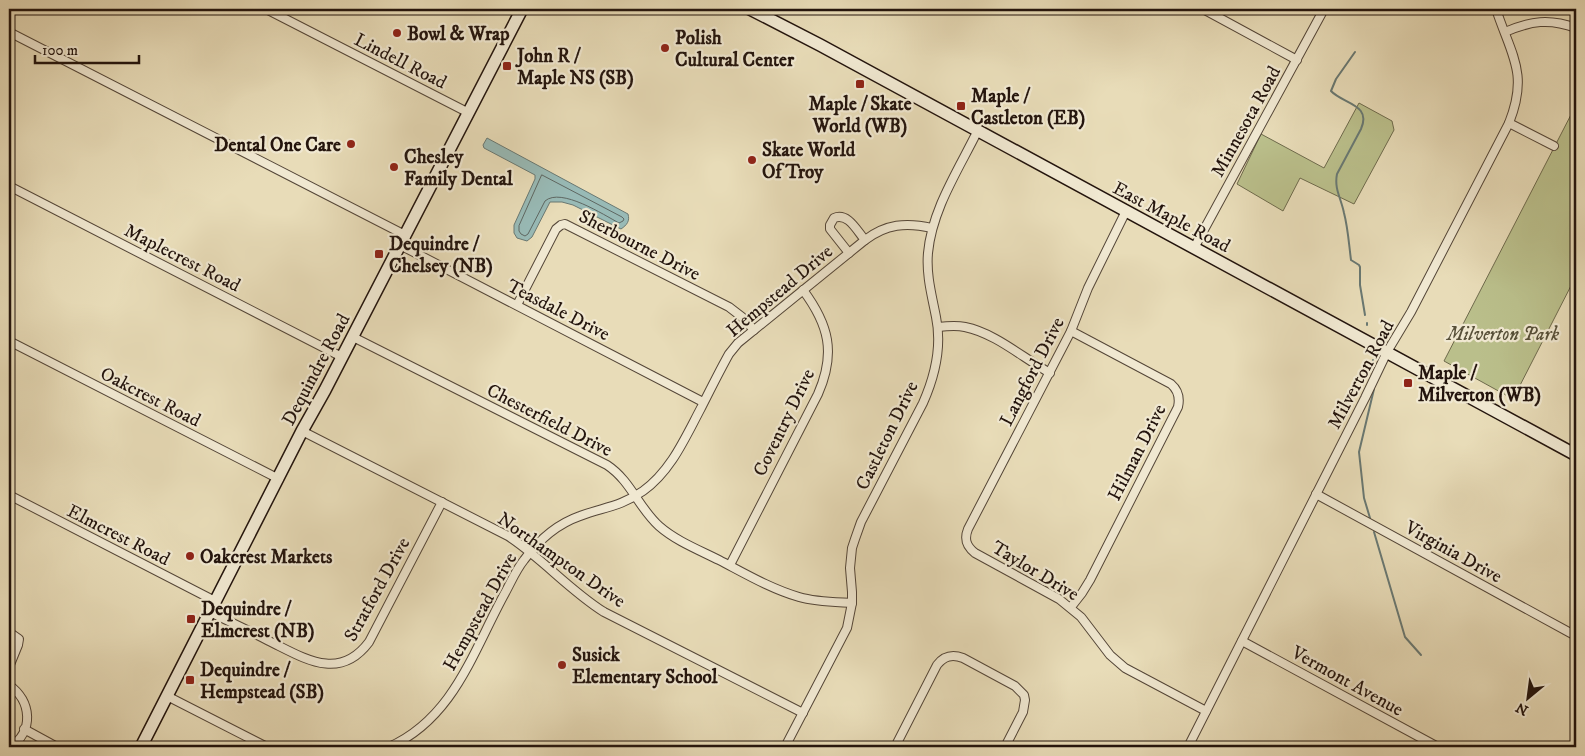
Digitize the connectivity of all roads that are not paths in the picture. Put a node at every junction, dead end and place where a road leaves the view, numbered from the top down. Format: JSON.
{"nodes":[{"id":1,"x":266,"y":9,"type":"edge"},
{"id":2,"x":522,"y":9,"type":"edge"},
{"id":3,"x":750,"y":9,"type":"edge"},
{"id":4,"x":1203,"y":9,"type":"edge"},
{"id":5,"x":1324,"y":9,"type":"edge"},
{"id":6,"x":1496,"y":9,"type":"edge"},
{"id":7,"x":1576,"y":28,"type":"edge"},
{"id":8,"x":9,"y":32,"type":"edge"},
{"id":9,"x":1504,"y":32,"type":"junction"},
{"id":10,"x":1297,"y":60,"type":"junction"},
{"id":11,"x":469,"y":113,"type":"junction"},
{"id":12,"x":1509,"y":123,"type":"junction"},
{"id":13,"x":978,"y":130,"type":"junction"},
{"id":14,"x":1554,"y":146,"type":"dead end"},
{"id":15,"x":9,"y":186,"type":"edge"},
{"id":16,"x":1126,"y":211,"type":"junction"},
{"id":17,"x":932,"y":228,"type":"junction"},
{"id":18,"x":402,"y":240,"type":"junction"},
{"id":19,"x":865,"y":240,"type":"junction"},
{"id":20,"x":1194,"y":248,"type":"junction"},
{"id":21,"x":848,"y":253,"type":"junction"},
{"id":22,"x":803,"y":290,"type":"junction"},
{"id":23,"x":517,"y":305,"type":"junction"},
{"id":24,"x":938,"y":326,"type":"junction"},
{"id":25,"x":754,"y":330,"type":"junction"},
{"id":26,"x":1071,"y":331,"type":"junction"},
{"id":27,"x":353,"y":337,"type":"junction"},
{"id":28,"x":9,"y":341,"type":"edge"},
{"id":29,"x":1387,"y":352,"type":"junction"},
{"id":30,"x":342,"y":357,"type":"junction"},
{"id":31,"x":1050,"y":372,"type":"junction"},
{"id":32,"x":703,"y":402,"type":"junction"},
{"id":33,"x":302,"y":431,"type":"junction"},
{"id":34,"x":1576,"y":455,"type":"edge"},
{"id":35,"x":278,"y":479,"type":"junction"},
{"id":36,"x":1316,"y":494,"type":"junction"},
{"id":37,"x":9,"y":495,"type":"edge"},
{"id":38,"x":636,"y":496,"type":"junction"},
{"id":39,"x":442,"y":502,"type":"junction"},
{"id":40,"x":967,"y":545,"type":"joint"},
{"id":41,"x":530,"y":552,"type":"junction"},
{"id":42,"x":730,"y":565,"type":"junction"},
{"id":43,"x":852,"y":604,"type":"junction"},
{"id":44,"x":213,"y":606,"type":"junction"},
{"id":45,"x":1071,"y":607,"type":"junction"},
{"id":46,"x":9,"y":632,"type":"edge"},
{"id":47,"x":1576,"y":636,"type":"edge"},
{"id":48,"x":1242,"y":641,"type":"junction"},
{"id":49,"x":9,"y":667,"type":"edge"},
{"id":50,"x":9,"y":685,"type":"edge"},
{"id":51,"x":167,"y":696,"type":"junction"},
{"id":52,"x":1206,"y":711,"type":"junction"},
{"id":53,"x":803,"y":713,"type":"junction"},
{"id":54,"x":18,"y":739,"type":"edge"},
{"id":55,"x":27,"y":747,"type":"edge"},
{"id":56,"x":58,"y":747,"type":"edge"},
{"id":57,"x":141,"y":747,"type":"edge"},
{"id":58,"x":267,"y":747,"type":"edge"},
{"id":59,"x":389,"y":747,"type":"edge"},
{"id":60,"x":785,"y":747,"type":"edge"},
{"id":61,"x":895,"y":747,"type":"edge"},
{"id":62,"x":1006,"y":747,"type":"edge"},
{"id":63,"x":1188,"y":747,"type":"edge"},
{"id":64,"x":1438,"y":747,"type":"edge"}],
"edges":[{"from":1,"to":11,"type":"street","name":"Lindell Road"},
{"from":2,"to":11,"type":"main road","name":"Dequindre Road"},
{"from":3,"to":13,"type":"main road","name":"East Maple Road"},
{"from":4,"to":10,"type":"street"},
{"from":5,"to":10,"type":"street","name":"Minnesota Road"},
{"from":6,"to":9,"type":"street","name":"Milverton Road"},
{"from":7,"to":9,"type":"street"},
{"from":8,"to":18,"type":"street","name":"Teasdale Drive"},
{"from":9,"to":12,"type":"street","name":"Milverton Road"},
{"from":10,"to":20,"type":"street","name":"Minnesota Road"},
{"from":11,"to":18,"type":"main road","name":"Dequindre Road"},
{"from":12,"to":14,"type":"street"},
{"from":12,"to":29,"type":"street","name":"Milverton Road"},
{"from":13,"to":16,"type":"main road","name":"East Maple Road"},
{"from":13,"to":17,"type":"street","name":"Castleton Drive"},
{"from":15,"to":30,"type":"street","name":"Maplecrest Road"},
{"from":16,"to":20,"type":"main road","name":"East Maple Road"},
{"from":16,"to":26,"type":"street","name":"Langford Drive"},
{"from":17,"to":19,"type":"street","name":"Hempstead Drive"},
{"from":17,"to":24,"type":"street","name":"Castleton Drive"},
{"from":18,"to":23,"type":"street","name":"Teasdale Drive"},
{"from":18,"to":27,"type":"main road","name":"Dequindre Road"},
{"from":19,"to":21,"type":"street","name":"Hempstead Drive"},
{"from":19,"to":21,"type":"street"},
{"from":20,"to":29,"type":"main road","name":"East Maple Road"},
{"from":21,"to":22,"type":"street","name":"Hempstead Drive"},
{"from":22,"to":25,"type":"street","name":"Hempstead Drive"},
{"from":22,"to":42,"type":"street","name":"Coventry Drive"},
{"from":23,"to":25,"type":"street","name":"Sherbourne Drive"},
{"from":23,"to":32,"type":"street","name":"Teasdale Drive"},
{"from":24,"to":31,"type":"street"},
{"from":24,"to":43,"type":"street","name":"Castleton Drive"},
{"from":25,"to":32,"type":"street","name":"Hempstead Drive"},
{"from":26,"to":31,"type":"street","name":"Langford Drive"},
{"from":26,"to":45,"type":"street","name":"Hilman Drive"},
{"from":27,"to":30,"type":"main road","name":"Dequindre Road"},
{"from":27,"to":38,"type":"street","name":"Chesterfield Drive"},
{"from":28,"to":35,"type":"street","name":"Oakcrest Road"},
{"from":29,"to":34,"type":"main road","name":"East Maple Road"},
{"from":29,"to":36,"type":"street","name":"Milverton Road"},
{"from":30,"to":33,"type":"main road","name":"Dequindre Road"},
{"from":31,"to":40,"type":"street","name":"Langford Drive"},
{"from":32,"to":38,"type":"street","name":"Hempstead Drive"},
{"from":33,"to":35,"type":"main road","name":"Dequindre Road"},
{"from":33,"to":39,"type":"street","name":"Northampton Drive"},
{"from":35,"to":44,"type":"main road","name":"Dequindre Road"},
{"from":36,"to":47,"type":"street","name":"Virginia Drive"},
{"from":36,"to":48,"type":"street","name":"Milverton Road"},
{"from":37,"to":44,"type":"street","name":"Elmcrest Road"},
{"from":38,"to":41,"type":"street","name":"Hempstead Drive"},
{"from":38,"to":42,"type":"street","name":"Chesterfield Drive"},
{"from":39,"to":41,"type":"street","name":"Northampton Drive"},
{"from":39,"to":44,"type":"street","name":"Stratford Drive"},
{"from":40,"to":45,"type":"street","name":"Taylor Drive"},
{"from":41,"to":53,"type":"street","name":"Northampton Drive"},
{"from":41,"to":59,"type":"street","name":"Hempstead Drive"},
{"from":42,"to":43,"type":"street","name":"Chesterfield Drive"},
{"from":43,"to":53,"type":"street","name":"Castleton Drive"},
{"from":44,"to":51,"type":"main road","name":"Dequindre Road"},
{"from":45,"to":52,"type":"street","name":"Taylor Drive"},
{"from":46,"to":49,"type":"street"},
{"from":48,"to":52,"type":"street","name":"Milverton Road"},
{"from":48,"to":64,"type":"street","name":"Vermont Avenue"},
{"from":50,"to":54,"type":"street"},
{"from":51,"to":57,"type":"main road","name":"Dequindre Road"},
{"from":51,"to":58,"type":"street"},
{"from":52,"to":63,"type":"street","name":"Milverton Road"},
{"from":53,"to":60,"type":"street","name":"Castleton Drive"},
{"from":54,"to":55,"type":"street"},
{"from":54,"to":56,"type":"street"},
{"from":61,"to":62,"type":"street"}]}
